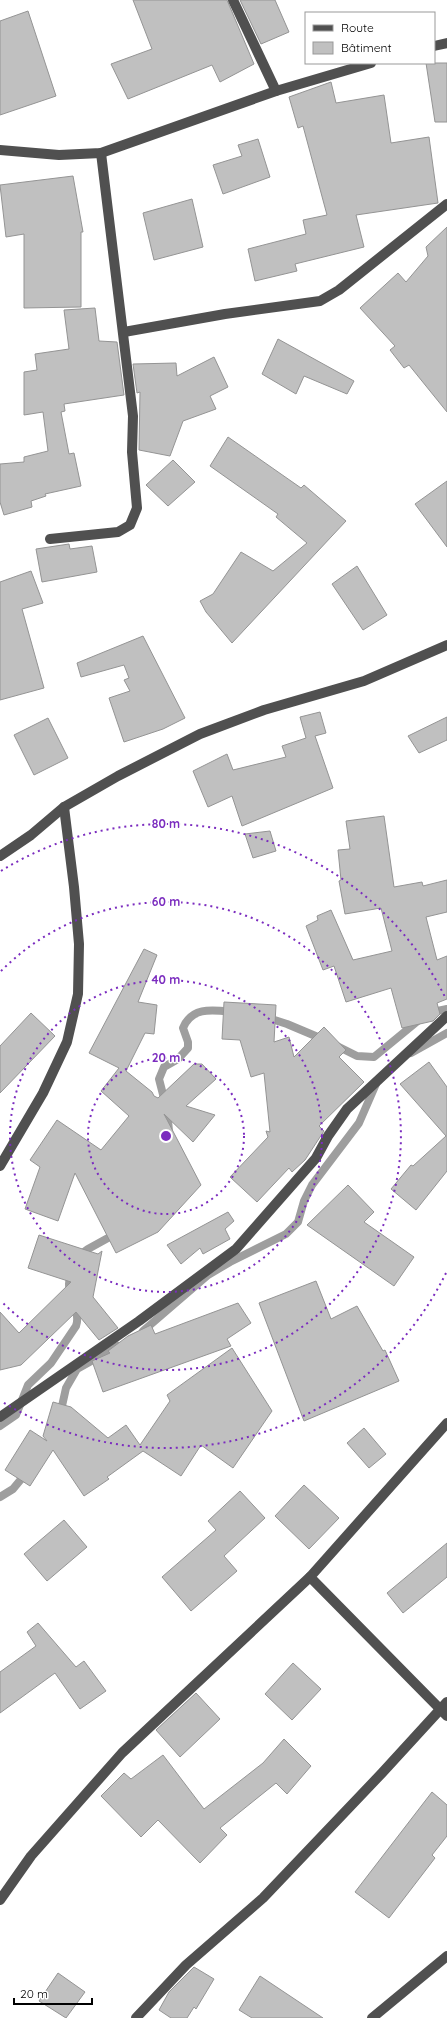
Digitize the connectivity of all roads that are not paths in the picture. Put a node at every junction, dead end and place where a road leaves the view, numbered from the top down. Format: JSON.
{"nodes":[{"id":1,"x":233,"y":0,"type":"edge"},
{"id":2,"x":447,"y":43,"type":"edge"},
{"id":3,"x":435,"y":46,"type":"edge"},
{"id":4,"x":368,"y":64,"type":"edge"},
{"id":5,"x":276,"y":91,"type":"junction"},
{"id":6,"x":0,"y":150,"type":"edge"},
{"id":7,"x":101,"y":153,"type":"junction"},
{"id":8,"x":447,"y":204,"type":"edge"},
{"id":9,"x":124,"y":332,"type":"junction"},
{"id":10,"x":50,"y":539,"type":"dead end"},
{"id":11,"x":447,"y":645,"type":"edge"},
{"id":12,"x":64,"y":807,"type":"junction"},
{"id":13,"x":0,"y":856,"type":"edge"},
{"id":14,"x":447,"y":1016,"type":"edge"},
{"id":15,"x":0,"y":1166,"type":"edge"},
{"id":16,"x":0,"y":1417,"type":"edge"},
{"id":17,"x":447,"y":1423,"type":"edge"},
{"id":18,"x":310,"y":1577,"type":"junction"},
{"id":19,"x":445,"y":1709,"type":"edge"},
{"id":20,"x":0,"y":1900,"type":"edge"},
{"id":21,"x":447,"y":1956,"type":"edge"},
{"id":22,"x":136,"y":2018,"type":"edge"},
{"id":23,"x":372,"y":2018,"type":"edge"}],
"edges":[{"from":1,"to":5,"type":"street"},
{"from":2,"to":3,"type":"street"},
{"from":4,"to":5,"type":"street"},
{"from":5,"to":7,"type":"street"},
{"from":6,"to":7,"type":"street"},
{"from":7,"to":9,"type":"street"},
{"from":8,"to":9,"type":"street"},
{"from":9,"to":10,"type":"street"},
{"from":11,"to":12,"type":"street"},
{"from":12,"to":13,"type":"street"},
{"from":12,"to":15,"type":"street"},
{"from":14,"to":16,"type":"street"},
{"from":17,"to":18,"type":"street"},
{"from":18,"to":19,"type":"street"},
{"from":18,"to":20,"type":"street"},
{"from":19,"to":22,"type":"street"},
{"from":21,"to":23,"type":"street"}]}
